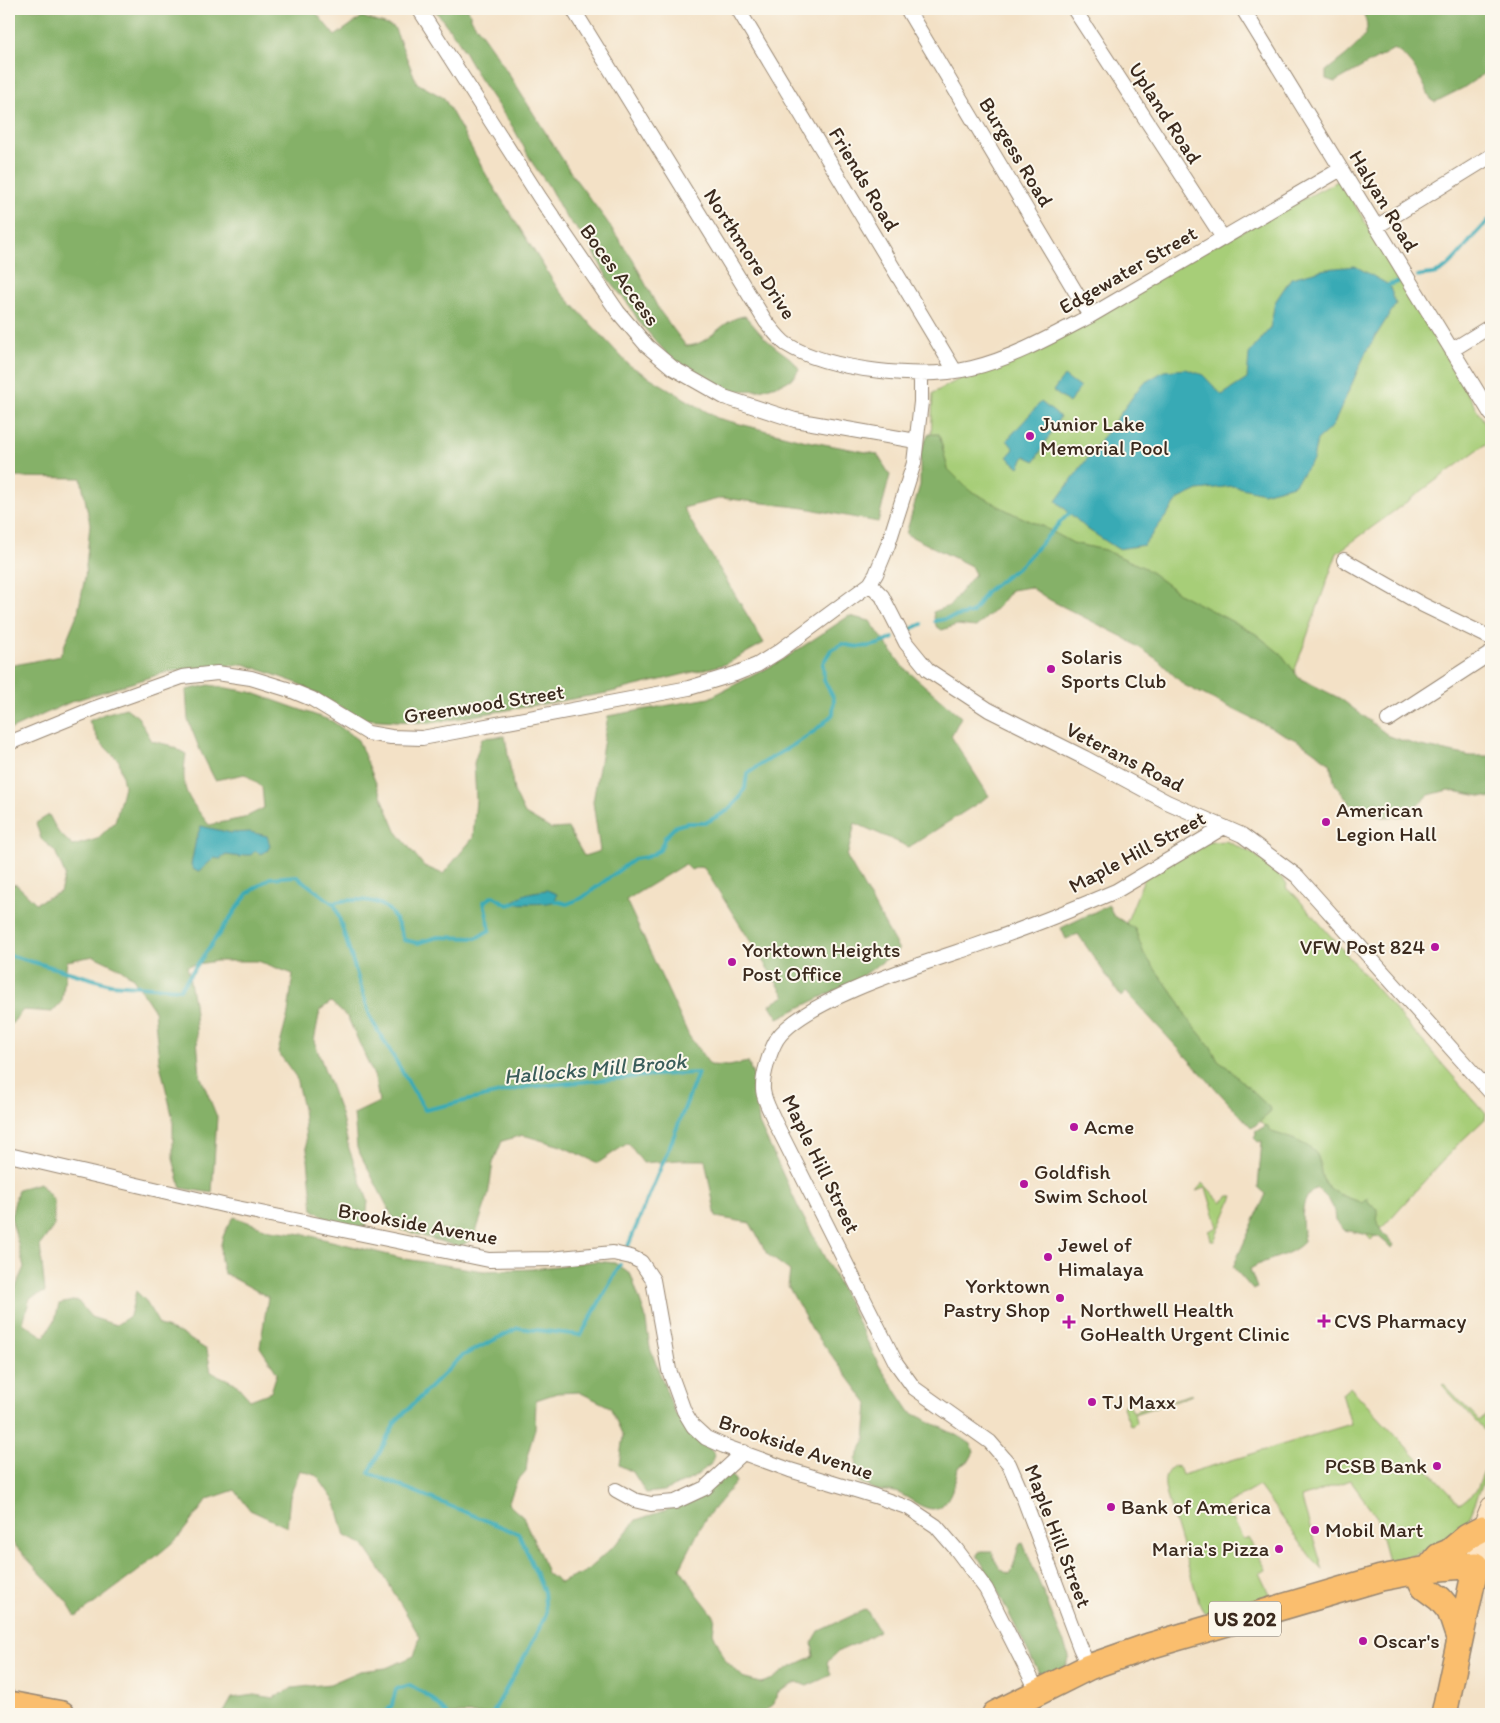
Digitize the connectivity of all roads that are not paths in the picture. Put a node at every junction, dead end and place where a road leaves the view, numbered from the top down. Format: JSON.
{"nodes":[{"id":1,"x":418,"y":9,"type":"edge"},
{"id":2,"x":573,"y":9,"type":"edge"},
{"id":3,"x":738,"y":9,"type":"edge"},
{"id":4,"x":907,"y":9,"type":"edge"},
{"id":5,"x":1074,"y":9,"type":"edge"},
{"id":6,"x":1243,"y":9,"type":"edge"},
{"id":7,"x":1491,"y":156,"type":"edge"},
{"id":8,"x":1341,"y":169,"type":"junction"},
{"id":9,"x":1376,"y":227,"type":"junction"},
{"id":10,"x":1223,"y":238,"type":"junction"},
{"id":11,"x":1090,"y":316,"type":"junction"},
{"id":12,"x":1491,"y":326,"type":"edge"},
{"id":13,"x":1452,"y":350,"type":"junction"},
{"id":14,"x":954,"y":371,"type":"junction"},
{"id":15,"x":922,"y":374,"type":"junction"},
{"id":16,"x":1491,"y":414,"type":"edge"},
{"id":17,"x":916,"y":441,"type":"junction"},
{"id":18,"x":1344,"y":560,"type":"dead end"},
{"id":19,"x":870,"y":584,"type":"junction"},
{"id":20,"x":1491,"y":638,"type":"edge"},
{"id":21,"x":1491,"y":653,"type":"edge"},
{"id":22,"x":1388,"y":720,"type":"dead end"},
{"id":23,"x":9,"y":743,"type":"edge"},
{"id":24,"x":1224,"y":827,"type":"junction"},
{"id":25,"x":1491,"y":1093,"type":"edge"},
{"id":26,"x":9,"y":1155,"type":"edge"},
{"id":27,"x":744,"y":1452,"type":"junction"},
{"id":28,"x":616,"y":1490,"type":"dead end"},
{"id":29,"x":1487,"y":1518,"type":"edge"},
{"id":30,"x":1484,"y":1565,"type":"edge"},
{"id":31,"x":1422,"y":1570,"type":"junction"},
{"id":32,"x":1459,"y":1638,"type":"junction"},
{"id":33,"x":1089,"y":1667,"type":"junction"},
{"id":34,"x":1038,"y":1692,"type":"junction"},
{"id":35,"x":23,"y":1709,"type":"edge"},
{"id":36,"x":62,"y":1714,"type":"edge"},
{"id":37,"x":995,"y":1714,"type":"edge"},
{"id":38,"x":1444,"y":1714,"type":"edge"}],
"edges":[{"from":1,"to":17,"type":"street","name":"Boces Access"},
{"from":2,"to":15,"type":"street","name":"Northmore Drive"},
{"from":3,"to":14,"type":"street","name":"Friends Road"},
{"from":4,"to":11,"type":"street","name":"Burgess Road"},
{"from":5,"to":10,"type":"street","name":"Upland Road"},
{"from":6,"to":8,"type":"street","name":"Halyan Road"},
{"from":7,"to":9,"type":"street"},
{"from":8,"to":9,"type":"street","name":"Halyan Road"},
{"from":8,"to":10,"type":"street","name":"Edgewater Street"},
{"from":9,"to":13,"type":"street","name":"Halyan Road"},
{"from":10,"to":11,"type":"street","name":"Edgewater Street"},
{"from":11,"to":14,"type":"street","name":"Edgewater Street"},
{"from":12,"to":13,"type":"street"},
{"from":13,"to":16,"type":"street","name":"Halyan Road"},
{"from":14,"to":15,"type":"street","name":"Edgewater Street"},
{"from":15,"to":17,"type":"street"},
{"from":17,"to":19,"type":"street"},
{"from":18,"to":20,"type":"street"},
{"from":19,"to":23,"type":"street","name":"Greenwood Street"},
{"from":19,"to":24,"type":"street","name":"Veterans Road"},
{"from":21,"to":22,"type":"street"},
{"from":24,"to":25,"type":"street","name":"Veterans Road"},
{"from":24,"to":33,"type":"street","name":"Maple Hill Street"},
{"from":26,"to":27,"type":"street","name":"Brookside Avenue"},
{"from":27,"to":28,"type":"street"},
{"from":27,"to":34,"type":"street","name":"Brookside Avenue"},
{"from":29,"to":30,"type":"street"},
{"from":29,"to":31,"type":"highway"},
{"from":30,"to":31,"type":"highway","number":"US 202"},
{"from":30,"to":32,"type":"highway"},
{"from":31,"to":32,"type":"highway"},
{"from":31,"to":33,"type":"highway","number":"US 202"},
{"from":32,"to":38,"type":"highway"},
{"from":33,"to":34,"type":"highway","number":"US 202"},
{"from":34,"to":37,"type":"highway","number":"US 202"},
{"from":35,"to":36,"type":"highway"}]}
